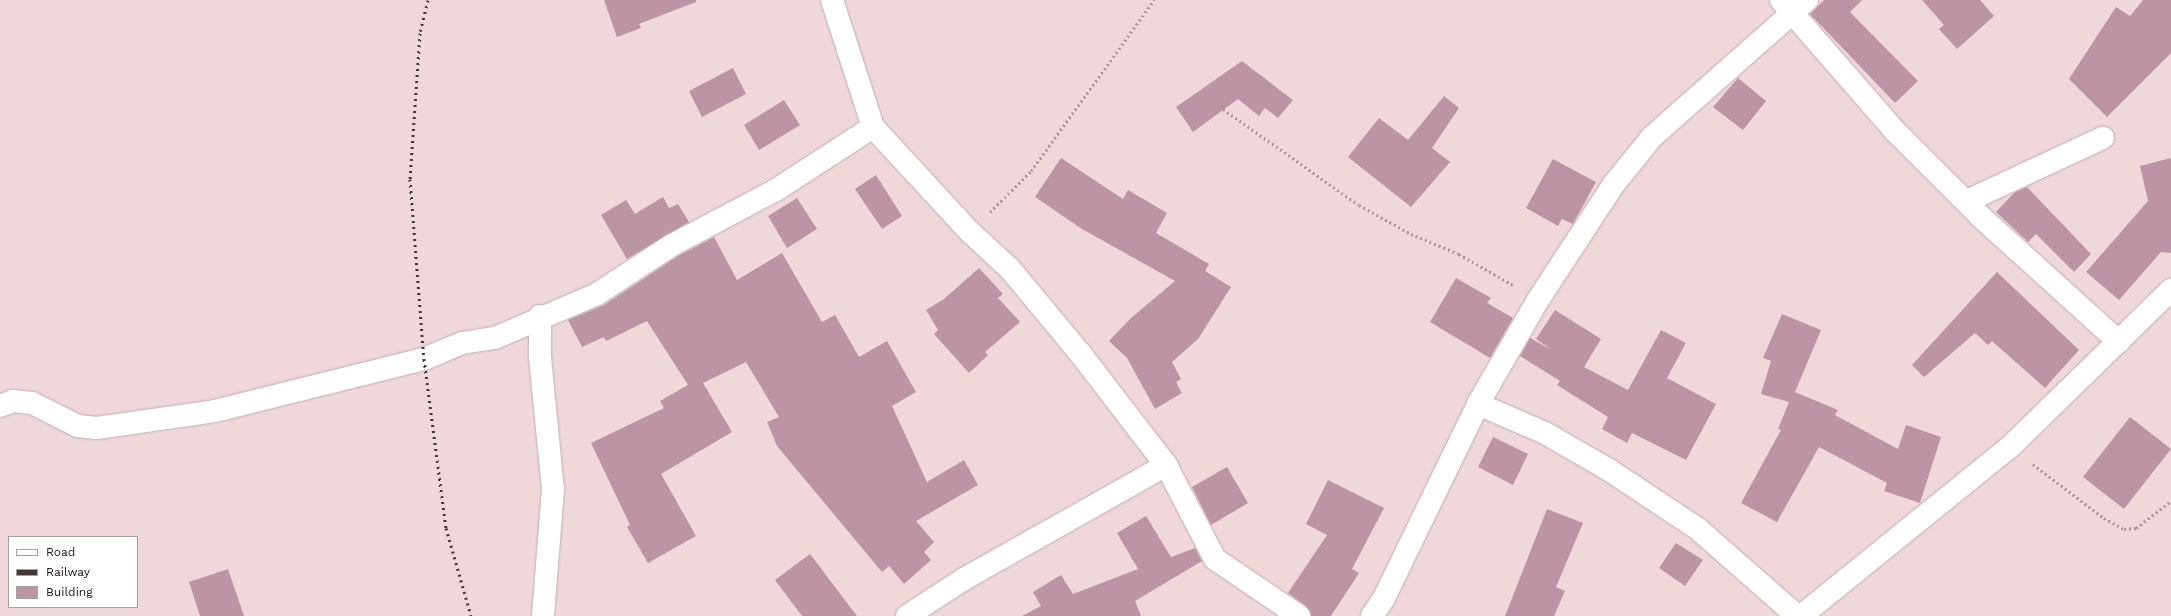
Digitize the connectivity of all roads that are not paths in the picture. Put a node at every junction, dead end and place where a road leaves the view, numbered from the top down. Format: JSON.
{"nodes":[{"id":1,"x":832,"y":0,"type":"edge"},
{"id":2,"x":1794,"y":4,"type":"edge"},
{"id":3,"x":873,"y":127,"type":"junction"},
{"id":4,"x":2103,"y":138,"type":"dead end"},
{"id":5,"x":1967,"y":201,"type":"junction"},
{"id":6,"x":2171,"y":290,"type":"edge"},
{"id":7,"x":540,"y":316,"type":"junction"},
{"id":8,"x":2119,"y":342,"type":"junction"},
{"id":9,"x":1478,"y":404,"type":"junction"},
{"id":10,"x":0,"y":406,"type":"edge"},
{"id":11,"x":1166,"y":465,"type":"junction"},
{"id":12,"x":543,"y":616,"type":"edge"},
{"id":13,"x":907,"y":616,"type":"edge"},
{"id":14,"x":1299,"y":616,"type":"edge"},
{"id":15,"x":1372,"y":616,"type":"edge"},
{"id":16,"x":1797,"y":616,"type":"edge"},
{"id":17,"x":1801,"y":616,"type":"edge"}],
"edges":[{"from":1,"to":3,"type":"street"},
{"from":2,"to":5,"type":"street"},
{"from":2,"to":9,"type":"street"},
{"from":3,"to":7,"type":"street"},
{"from":3,"to":11,"type":"street"},
{"from":4,"to":5,"type":"street"},
{"from":5,"to":8,"type":"street"},
{"from":6,"to":8,"type":"street"},
{"from":7,"to":10,"type":"street"},
{"from":7,"to":12,"type":"street"},
{"from":8,"to":17,"type":"street"},
{"from":9,"to":15,"type":"street"},
{"from":9,"to":16,"type":"street"},
{"from":11,"to":13,"type":"street"},
{"from":11,"to":14,"type":"street"}]}
